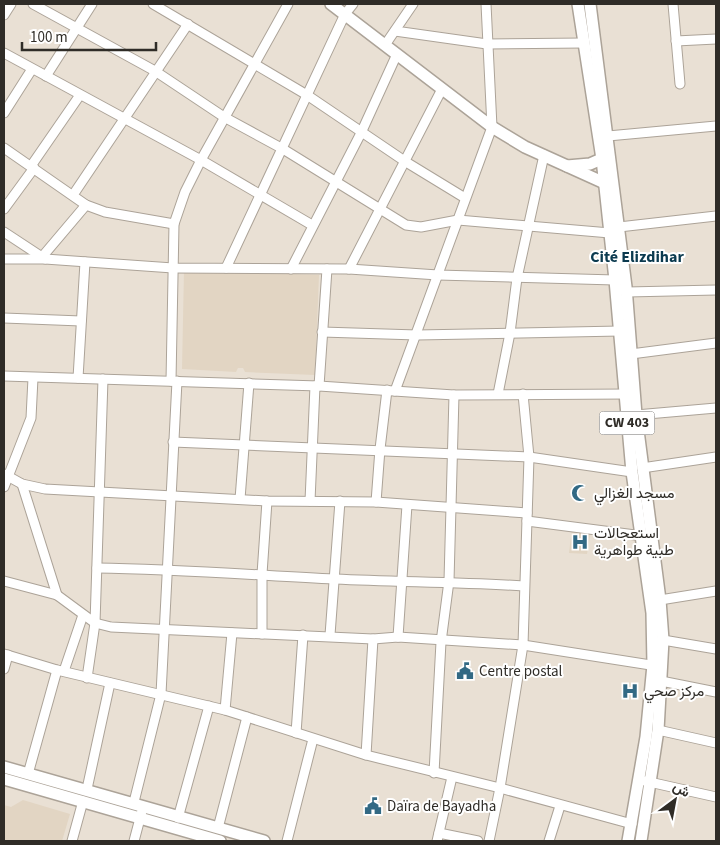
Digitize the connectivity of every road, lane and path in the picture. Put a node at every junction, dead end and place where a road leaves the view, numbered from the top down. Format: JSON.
{"nodes":[{"id":1,"x":11,"y":4,"type":"edge"},
{"id":2,"x":33,"y":4,"type":"edge"},
{"id":3,"x":92,"y":4,"type":"edge"},
{"id":4,"x":154,"y":4,"type":"edge"},
{"id":5,"x":288,"y":4,"type":"edge"},
{"id":6,"x":331,"y":4,"type":"edge"},
{"id":7,"x":353,"y":4,"type":"edge"},
{"id":8,"x":413,"y":4,"type":"edge"},
{"id":9,"x":486,"y":4,"type":"edge"},
{"id":10,"x":578,"y":4,"type":"edge"},
{"id":11,"x":590,"y":4,"type":"edge"},
{"id":12,"x":673,"y":4,"type":"edge"},
{"id":13,"x":345,"y":14,"type":"junction"},
{"id":14,"x":4,"y":15,"type":"edge"},
{"id":15,"x":188,"y":24,"type":"junction"},
{"id":16,"x":76,"y":29,"type":"junction"},
{"id":17,"x":395,"y":32,"type":"junction"},
{"id":18,"x":716,"y":39,"type":"edge"},
{"id":19,"x":676,"y":41,"type":"junction"},
{"id":20,"x":584,"y":43,"type":"junction"},
{"id":21,"x":487,"y":44,"type":"junction"},
{"id":22,"x":385,"y":45,"type":"junction"},
{"id":23,"x":4,"y":53,"type":"edge"},
{"id":24,"x":397,"y":54,"type":"junction"},
{"id":25,"x":255,"y":64,"type":"junction"},
{"id":26,"x":32,"y":69,"type":"junction"},
{"id":27,"x":155,"y":71,"type":"junction"},
{"id":28,"x":46,"y":76,"type":"junction"},
{"id":29,"x":680,"y":84,"type":"dead end"},
{"id":30,"x":442,"y":89,"type":"junction"},
{"id":31,"x":80,"y":95,"type":"junction"},
{"id":32,"x":307,"y":95,"type":"junction"},
{"id":33,"x":4,"y":113,"type":"edge"},
{"id":34,"x":224,"y":117,"type":"junction"},
{"id":35,"x":124,"y":118,"type":"junction"},
{"id":36,"x":716,"y":126,"type":"edge"},
{"id":37,"x":492,"y":127,"type":"junction"},
{"id":38,"x":361,"y":132,"type":"junction"},
{"id":39,"x":608,"y":136,"type":"junction"},
{"id":40,"x":4,"y":148,"type":"edge"},
{"id":41,"x":283,"y":149,"type":"junction"},
{"id":42,"x":544,"y":155,"type":"junction"},
{"id":43,"x":606,"y":157,"type":"junction"},
{"id":44,"x":201,"y":160,"type":"junction"},
{"id":45,"x":406,"y":162,"type":"junction"},
{"id":46,"x":566,"y":166,"type":"junction"},
{"id":47,"x":32,"y":167,"type":"junction"},
{"id":48,"x":334,"y":182,"type":"junction"},
{"id":49,"x":609,"y":186,"type":"junction"},
{"id":50,"x":72,"y":195,"type":"junction"},
{"id":51,"x":260,"y":195,"type":"junction"},
{"id":52,"x":465,"y":198,"type":"junction"},
{"id":53,"x":86,"y":205,"type":"junction"},
{"id":54,"x":4,"y":209,"type":"edge"},
{"id":55,"x":378,"y":209,"type":"junction"},
{"id":56,"x":716,"y":216,"type":"edge"},
{"id":57,"x":458,"y":220,"type":"junction"},
{"id":58,"x":174,"y":224,"type":"junction"},
{"id":59,"x":312,"y":225,"type":"junction"},
{"id":60,"x":528,"y":225,"type":"junction"},
{"id":61,"x":615,"y":230,"type":"junction"},
{"id":62,"x":4,"y":232,"type":"edge"},
{"id":63,"x":44,"y":258,"type":"junction"},
{"id":64,"x":4,"y":259,"type":"edge"},
{"id":65,"x":84,"y":262,"type":"junction"},
{"id":66,"x":173,"y":268,"type":"junction"},
{"id":67,"x":226,"y":268,"type":"junction"},
{"id":68,"x":291,"y":269,"type":"junction"},
{"id":69,"x":327,"y":269,"type":"junction"},
{"id":70,"x":349,"y":269,"type":"junction"},
{"id":71,"x":438,"y":275,"type":"junction"},
{"id":72,"x":517,"y":278,"type":"junction"},
{"id":73,"x":615,"y":280,"type":"junction"},
{"id":74,"x":716,"y":290,"type":"edge"},
{"id":75,"x":627,"y":292,"type":"junction"},
{"id":76,"x":4,"y":318,"type":"edge"},
{"id":77,"x":81,"y":321,"type":"junction"},
{"id":78,"x":620,"y":331,"type":"junction"},
{"id":79,"x":322,"y":332,"type":"junction"},
{"id":80,"x":510,"y":334,"type":"junction"},
{"id":81,"x":417,"y":336,"type":"junction"},
{"id":82,"x":716,"y":343,"type":"edge"},
{"id":83,"x":632,"y":354,"type":"junction"},
{"id":84,"x":4,"y":376,"type":"edge"},
{"id":85,"x":33,"y":378,"type":"junction"},
{"id":86,"x":78,"y":378,"type":"junction"},
{"id":87,"x":103,"y":379,"type":"junction"},
{"id":88,"x":174,"y":381,"type":"junction"},
{"id":89,"x":249,"y":383,"type":"junction"},
{"id":90,"x":317,"y":386,"type":"junction"},
{"id":91,"x":391,"y":390,"type":"junction"},
{"id":92,"x":498,"y":394,"type":"junction"},
{"id":93,"x":523,"y":394,"type":"junction"},
{"id":94,"x":629,"y":394,"type":"junction"},
{"id":95,"x":454,"y":395,"type":"junction"},
{"id":96,"x":716,"y":408,"type":"edge"},
{"id":97,"x":636,"y":415,"type":"junction"},
{"id":98,"x":173,"y":442,"type":"junction"},
{"id":99,"x":244,"y":444,"type":"junction"},
{"id":100,"x":314,"y":447,"type":"junction"},
{"id":101,"x":380,"y":449,"type":"junction"},
{"id":102,"x":453,"y":453,"type":"junction"},
{"id":103,"x":529,"y":457,"type":"junction"},
{"id":104,"x":716,"y":457,"type":"edge"},
{"id":105,"x":637,"y":470,"type":"junction"},
{"id":106,"x":6,"y":475,"type":"edge"},
{"id":107,"x":22,"y":484,"type":"junction"},
{"id":108,"x":4,"y":486,"type":"edge"},
{"id":109,"x":98,"y":492,"type":"junction"},
{"id":110,"x":170,"y":496,"type":"junction"},
{"id":111,"x":240,"y":499,"type":"junction"},
{"id":112,"x":267,"y":501,"type":"junction"},
{"id":113,"x":310,"y":501,"type":"junction"},
{"id":114,"x":340,"y":501,"type":"junction"},
{"id":115,"x":376,"y":502,"type":"junction"},
{"id":116,"x":407,"y":505,"type":"junction"},
{"id":117,"x":452,"y":507,"type":"junction"},
{"id":118,"x":527,"y":517,"type":"junction"},
{"id":119,"x":643,"y":536,"type":"junction"},
{"id":120,"x":97,"y":568,"type":"junction"},
{"id":121,"x":166,"y":568,"type":"junction"},
{"id":122,"x":262,"y":574,"type":"junction"},
{"id":123,"x":334,"y":579,"type":"junction"},
{"id":124,"x":4,"y":581,"type":"edge"},
{"id":125,"x":401,"y":581,"type":"junction"},
{"id":126,"x":449,"y":581,"type":"junction"},
{"id":127,"x":524,"y":586,"type":"junction"},
{"id":128,"x":716,"y":591,"type":"edge"},
{"id":129,"x":57,"y":595,"type":"junction"},
{"id":130,"x":660,"y":600,"type":"junction"},
{"id":131,"x":83,"y":615,"type":"junction"},
{"id":132,"x":95,"y":623,"type":"junction"},
{"id":133,"x":163,"y":631,"type":"junction"},
{"id":134,"x":232,"y":633,"type":"junction"},
{"id":135,"x":262,"y":634,"type":"junction"},
{"id":136,"x":303,"y":635,"type":"junction"},
{"id":137,"x":330,"y":635,"type":"junction"},
{"id":138,"x":398,"y":638,"type":"junction"},
{"id":139,"x":373,"y":639,"type":"junction"},
{"id":140,"x":663,"y":640,"type":"junction"},
{"id":141,"x":441,"y":642,"type":"junction"},
{"id":142,"x":523,"y":645,"type":"junction"},
{"id":143,"x":716,"y":649,"type":"edge"},
{"id":144,"x":6,"y":655,"type":"edge"},
{"id":145,"x":657,"y":666,"type":"junction"},
{"id":146,"x":4,"y":670,"type":"edge"},
{"id":147,"x":61,"y":671,"type":"junction"},
{"id":148,"x":87,"y":678,"type":"junction"},
{"id":149,"x":661,"y":681,"type":"junction"},
{"id":150,"x":110,"y":683,"type":"junction"},
{"id":151,"x":716,"y":692,"type":"edge"},
{"id":152,"x":160,"y":694,"type":"junction"},
{"id":153,"x":209,"y":706,"type":"junction"},
{"id":154,"x":225,"y":710,"type":"junction"},
{"id":155,"x":247,"y":717,"type":"junction"},
{"id":156,"x":658,"y":730,"type":"junction"},
{"id":157,"x":296,"y":733,"type":"junction"},
{"id":158,"x":314,"y":739,"type":"junction"},
{"id":159,"x":716,"y":743,"type":"edge"},
{"id":160,"x":366,"y":755,"type":"junction"},
{"id":161,"x":4,"y":767,"type":"edge"},
{"id":162,"x":434,"y":773,"type":"junction"},
{"id":163,"x":28,"y":774,"type":"junction"},
{"id":164,"x":452,"y":778,"type":"junction"},
{"id":165,"x":4,"y":779,"type":"edge"},
{"id":166,"x":640,"y":780,"type":"junction"},
{"id":167,"x":652,"y":782,"type":"junction"},
{"id":168,"x":500,"y":788,"type":"junction"},
{"id":169,"x":86,"y":789,"type":"junction"},
{"id":170,"x":716,"y":797,"type":"edge"},
{"id":171,"x":83,"y":801,"type":"junction"},
{"id":172,"x":138,"y":804,"type":"junction"},
{"id":173,"x":560,"y":806,"type":"junction"},
{"id":174,"x":178,"y":818,"type":"junction"},
{"id":175,"x":141,"y":820,"type":"junction"},
{"id":176,"x":632,"y":824,"type":"junction"},
{"id":177,"x":218,"y":828,"type":"junction"},
{"id":178,"x":438,"y":837,"type":"edge"},
{"id":179,"x":200,"y":839,"type":"edge"},
{"id":180,"x":72,"y":841,"type":"edge"},
{"id":181,"x":134,"y":841,"type":"edge"},
{"id":182,"x":220,"y":841,"type":"edge"},
{"id":183,"x":264,"y":841,"type":"edge"},
{"id":184,"x":287,"y":841,"type":"edge"},
{"id":185,"x":478,"y":841,"type":"edge"},
{"id":186,"x":489,"y":841,"type":"edge"},
{"id":187,"x":550,"y":841,"type":"edge"},
{"id":188,"x":628,"y":841,"type":"edge"},
{"id":189,"x":642,"y":841,"type":"edge"}],
"edges":[{"from":1,"to":14,"type":"street"},
{"from":2,"to":16,"type":"street"},
{"from":3,"to":16,"type":"street"},
{"from":4,"to":15,"type":"street"},
{"from":5,"to":25,"type":"street"},
{"from":6,"to":13,"type":"main road"},
{"from":7,"to":13,"type":"street"},
{"from":8,"to":17,"type":"street"},
{"from":9,"to":21,"type":"street"},
{"from":10,"to":20,"type":"main road","number":"CW 403"},
{"from":11,"to":39,"type":"main road","number":"CW 403"},
{"from":12,"to":19,"type":"street"},
{"from":13,"to":22,"type":"main road"},
{"from":13,"to":32,"type":"street"},
{"from":15,"to":25,"type":"street"},
{"from":15,"to":27,"type":"street"},
{"from":16,"to":27,"type":"street"},
{"from":16,"to":28,"type":"street"},
{"from":17,"to":21,"type":"street"},
{"from":17,"to":22,"type":"street"},
{"from":18,"to":19,"type":"street"},
{"from":19,"to":29,"type":"street"},
{"from":20,"to":21,"type":"street"},
{"from":20,"to":43,"type":"main road","number":"CW 403"},
{"from":21,"to":37,"type":"street"},
{"from":22,"to":24,"type":"main road"},
{"from":23,"to":26,"type":"street"},
{"from":24,"to":30,"type":"main road"},
{"from":24,"to":38,"type":"street"},
{"from":25,"to":32,"type":"street"},
{"from":25,"to":34,"type":"street"},
{"from":26,"to":28,"type":"street"},
{"from":26,"to":33,"type":"street"},
{"from":27,"to":34,"type":"street"},
{"from":27,"to":35,"type":"street"},
{"from":28,"to":31,"type":"street"},
{"from":30,"to":37,"type":"main road"},
{"from":30,"to":45,"type":"street"},
{"from":31,"to":35,"type":"street"},
{"from":31,"to":47,"type":"street"},
{"from":32,"to":38,"type":"street"},
{"from":32,"to":41,"type":"street"},
{"from":34,"to":41,"type":"street"},
{"from":34,"to":44,"type":"street"},
{"from":35,"to":44,"type":"street"},
{"from":35,"to":50,"type":"street"},
{"from":36,"to":39,"type":"street"},
{"from":37,"to":42,"type":"main road"},
{"from":37,"to":52,"type":"street"},
{"from":38,"to":45,"type":"street"},
{"from":38,"to":48,"type":"street"},
{"from":39,"to":43,"type":"main road","number":"CW 403"},
{"from":40,"to":47,"type":"street"},
{"from":41,"to":48,"type":"street"},
{"from":41,"to":51,"type":"street"},
{"from":42,"to":46,"type":"main road"},
{"from":42,"to":60,"type":"street"},
{"from":43,"to":46,"type":"main road"},
{"from":43,"to":49,"type":"main road","number":"CW 403"},
{"from":44,"to":51,"type":"street"},
{"from":44,"to":58,"type":"street"},
{"from":45,"to":52,"type":"street"},
{"from":45,"to":55,"type":"street"},
{"from":46,"to":49,"type":"main road"},
{"from":47,"to":50,"type":"street"},
{"from":47,"to":54,"type":"street"},
{"from":48,"to":55,"type":"street"},
{"from":48,"to":59,"type":"street"},
{"from":49,"to":61,"type":"main road","number":"CW 403"},
{"from":50,"to":53,"type":"street"},
{"from":51,"to":59,"type":"street"},
{"from":51,"to":67,"type":"street"},
{"from":52,"to":57,"type":"street"},
{"from":53,"to":58,"type":"street"},
{"from":53,"to":63,"type":"street"},
{"from":55,"to":57,"type":"street"},
{"from":55,"to":70,"type":"street"},
{"from":56,"to":61,"type":"street"},
{"from":57,"to":60,"type":"street"},
{"from":57,"to":71,"type":"street"},
{"from":58,"to":66,"type":"street"},
{"from":59,"to":68,"type":"street"},
{"from":60,"to":61,"type":"street"},
{"from":60,"to":72,"type":"street"},
{"from":61,"to":73,"type":"main road","number":"CW 403"},
{"from":61,"to":75,"type":"main road","number":"CW 403"},
{"from":62,"to":63,"type":"street"},
{"from":63,"to":64,"type":"street"},
{"from":63,"to":65,"type":"street"},
{"from":65,"to":66,"type":"street"},
{"from":65,"to":77,"type":"street"},
{"from":66,"to":67,"type":"street"},
{"from":66,"to":88,"type":"street"},
{"from":67,"to":68,"type":"street"},
{"from":68,"to":69,"type":"street"},
{"from":69,"to":70,"type":"street"},
{"from":69,"to":79,"type":"street"},
{"from":70,"to":71,"type":"street"},
{"from":71,"to":72,"type":"street"},
{"from":71,"to":81,"type":"street"},
{"from":72,"to":73,"type":"street"},
{"from":72,"to":80,"type":"street"},
{"from":73,"to":78,"type":"main road","number":"CW 403"},
{"from":74,"to":75,"type":"street"},
{"from":75,"to":83,"type":"main road","number":"CW 403"},
{"from":76,"to":77,"type":"street"},
{"from":77,"to":86,"type":"street"},
{"from":78,"to":80,"type":"street"},
{"from":78,"to":94,"type":"main road","number":"CW 403"},
{"from":79,"to":81,"type":"street"},
{"from":79,"to":90,"type":"street"},
{"from":80,"to":81,"type":"street"},
{"from":80,"to":92,"type":"street"},
{"from":81,"to":91,"type":"street"},
{"from":82,"to":83,"type":"street"},
{"from":83,"to":94,"type":"main road","number":"CW 403"},
{"from":84,"to":85,"type":"street"},
{"from":85,"to":86,"type":"street"},
{"from":85,"to":106,"type":"street"},
{"from":86,"to":87,"type":"street"},
{"from":87,"to":88,"type":"street"},
{"from":87,"to":109,"type":"street"},
{"from":88,"to":89,"type":"street"},
{"from":88,"to":98,"type":"street"},
{"from":89,"to":90,"type":"street"},
{"from":89,"to":99,"type":"street"},
{"from":90,"to":91,"type":"street"},
{"from":90,"to":100,"type":"street"},
{"from":91,"to":95,"type":"street"},
{"from":91,"to":101,"type":"street"},
{"from":92,"to":93,"type":"street"},
{"from":92,"to":95,"type":"street"},
{"from":93,"to":94,"type":"street"},
{"from":93,"to":103,"type":"street"},
{"from":94,"to":97,"type":"main road","number":"CW 403"},
{"from":94,"to":105,"type":"main road","number":"CW 403"},
{"from":95,"to":102,"type":"street"},
{"from":96,"to":97,"type":"street"},
{"from":97,"to":105,"type":"main road","number":"CW 403"},
{"from":98,"to":99,"type":"street"},
{"from":98,"to":110,"type":"street"},
{"from":99,"to":100,"type":"street"},
{"from":99,"to":111,"type":"street"},
{"from":100,"to":101,"type":"street"},
{"from":100,"to":113,"type":"street"},
{"from":101,"to":102,"type":"street"},
{"from":101,"to":115,"type":"street"},
{"from":102,"to":103,"type":"street"},
{"from":102,"to":117,"type":"street"},
{"from":103,"to":105,"type":"street"},
{"from":103,"to":118,"type":"street"},
{"from":104,"to":105,"type":"street"},
{"from":105,"to":119,"type":"main road","number":"CW 403"},
{"from":105,"to":130,"type":"main road","number":"CW 403"},
{"from":106,"to":107,"type":"street"},
{"from":106,"to":108,"type":"street"},
{"from":107,"to":109,"type":"street"},
{"from":107,"to":129,"type":"street"},
{"from":109,"to":110,"type":"street"},
{"from":109,"to":120,"type":"street"},
{"from":110,"to":111,"type":"street"},
{"from":110,"to":121,"type":"street"},
{"from":111,"to":112,"type":"street"},
{"from":112,"to":113,"type":"street"},
{"from":112,"to":122,"type":"street"},
{"from":113,"to":114,"type":"street"},
{"from":114,"to":115,"type":"street"},
{"from":114,"to":123,"type":"street"},
{"from":115,"to":116,"type":"street"},
{"from":116,"to":117,"type":"street"},
{"from":116,"to":125,"type":"street"},
{"from":117,"to":118,"type":"street"},
{"from":117,"to":126,"type":"street"},
{"from":118,"to":119,"type":"street"},
{"from":118,"to":127,"type":"street"},
{"from":119,"to":145,"type":"main road","number":"CW 403"},
{"from":120,"to":121,"type":"street"},
{"from":120,"to":132,"type":"street"},
{"from":121,"to":122,"type":"street"},
{"from":121,"to":133,"type":"street"},
{"from":122,"to":123,"type":"street"},
{"from":122,"to":135,"type":"street"},
{"from":123,"to":125,"type":"street"},
{"from":123,"to":137,"type":"street"},
{"from":124,"to":129,"type":"street"},
{"from":125,"to":126,"type":"street"},
{"from":125,"to":138,"type":"street"},
{"from":126,"to":127,"type":"street"},
{"from":126,"to":141,"type":"street"},
{"from":127,"to":142,"type":"street"},
{"from":128,"to":130,"type":"street"},
{"from":129,"to":131,"type":"street"},
{"from":130,"to":140,"type":"main road","number":"CW 403"},
{"from":131,"to":132,"type":"street"},
{"from":131,"to":147,"type":"street"},
{"from":132,"to":133,"type":"street"},
{"from":132,"to":148,"type":"street"},
{"from":133,"to":134,"type":"street"},
{"from":133,"to":152,"type":"street"},
{"from":134,"to":135,"type":"street"},
{"from":134,"to":154,"type":"street"},
{"from":135,"to":136,"type":"street"},
{"from":136,"to":137,"type":"street"},
{"from":136,"to":157,"type":"street"},
{"from":137,"to":139,"type":"street"},
{"from":138,"to":139,"type":"street"},
{"from":138,"to":141,"type":"street"},
{"from":139,"to":160,"type":"street"},
{"from":140,"to":143,"type":"street"},
{"from":140,"to":145,"type":"main road","number":"CW 403"},
{"from":141,"to":142,"type":"street"},
{"from":141,"to":162,"type":"street"},
{"from":142,"to":145,"type":"street"},
{"from":142,"to":168,"type":"street"},
{"from":144,"to":146,"type":"street"},
{"from":144,"to":147,"type":"street"},
{"from":145,"to":149,"type":"main road","number":"CW 403"},
{"from":145,"to":166,"type":"main road","number":"CW 403"},
{"from":147,"to":148,"type":"street"},
{"from":147,"to":163,"type":"street"},
{"from":148,"to":150,"type":"street"},
{"from":149,"to":151,"type":"street"},
{"from":149,"to":156,"type":"main road","number":"CW 403"},
{"from":150,"to":152,"type":"street"},
{"from":150,"to":169,"type":"street"},
{"from":152,"to":153,"type":"street"},
{"from":152,"to":172,"type":"street"},
{"from":153,"to":154,"type":"street"},
{"from":153,"to":174,"type":"street"},
{"from":154,"to":155,"type":"street"},
{"from":155,"to":157,"type":"street"},
{"from":155,"to":177,"type":"street"},
{"from":156,"to":159,"type":"street"},
{"from":156,"to":167,"type":"main road","number":"CW 403"},
{"from":157,"to":158,"type":"street"},
{"from":158,"to":160,"type":"street"},
{"from":158,"to":184,"type":"street"},
{"from":160,"to":162,"type":"street"},
{"from":161,"to":163,"type":"main road"},
{"from":162,"to":164,"type":"street"},
{"from":163,"to":169,"type":"main road"},
{"from":164,"to":168,"type":"street"},
{"from":164,"to":178,"type":"street"},
{"from":165,"to":171,"type":"main road"},
{"from":166,"to":167,"type":"street"},
{"from":166,"to":176,"type":"main road","number":"CW 403"},
{"from":167,"to":170,"type":"street"},
{"from":167,"to":189,"type":"main road","number":"CW 403"},
{"from":168,"to":173,"type":"street"},
{"from":168,"to":186,"type":"street"},
{"from":169,"to":172,"type":"main road"},
{"from":171,"to":175,"type":"main road"},
{"from":171,"to":180,"type":"street"},
{"from":172,"to":174,"type":"main road"},
{"from":172,"to":175,"type":"street"},
{"from":173,"to":176,"type":"street"},
{"from":173,"to":187,"type":"street"},
{"from":174,"to":177,"type":"main road"},
{"from":175,"to":179,"type":"main road"},
{"from":175,"to":181,"type":"street"},
{"from":176,"to":188,"type":"main road","number":"CW 403"},
{"from":177,"to":183,"type":"main road"},
{"from":178,"to":185,"type":"street"},
{"from":179,"to":182,"type":"main road"}]}
